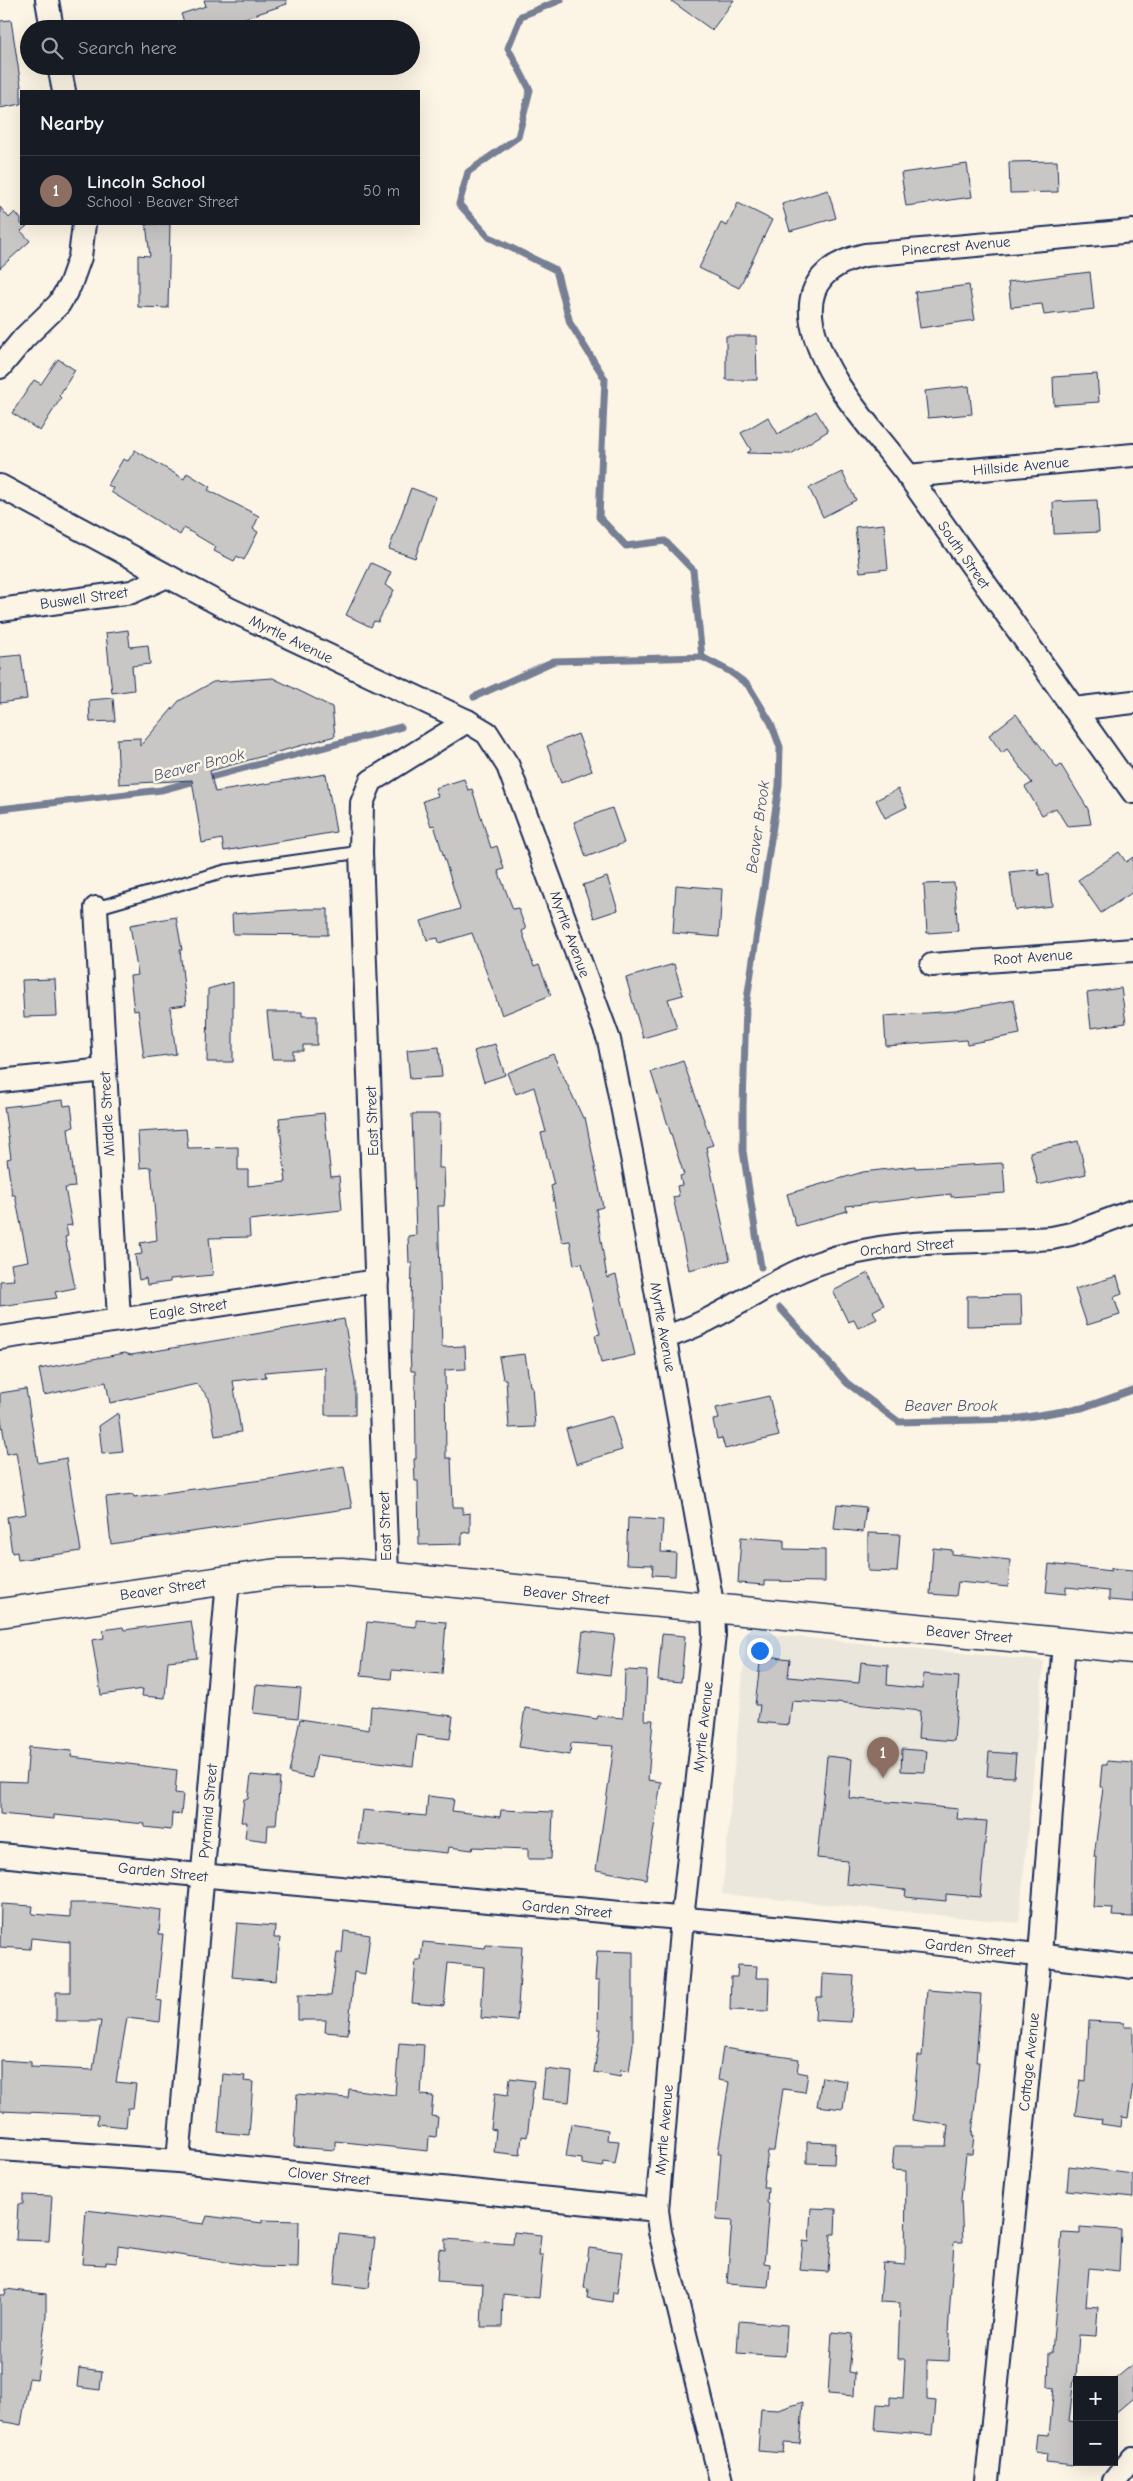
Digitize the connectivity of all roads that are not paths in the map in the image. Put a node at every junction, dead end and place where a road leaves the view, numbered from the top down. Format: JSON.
{"nodes":[{"id":1,"x":51,"y":1,"type":"edge"},
{"id":2,"x":52,"y":20,"type":"edge"},
{"id":3,"x":61,"y":75,"type":"edge"},
{"id":4,"x":64,"y":90,"type":"edge"},
{"id":5,"x":84,"y":225,"type":"edge"},
{"id":6,"x":1133,"y":231,"type":"edge"},
{"id":7,"x":811,"y":311,"type":"joint"},
{"id":8,"x":0,"y":367,"type":"edge"},
{"id":9,"x":1133,"y":456,"type":"edge"},
{"id":10,"x":908,"y":476,"type":"junction"},
{"id":11,"x":0,"y":486,"type":"edge"},
{"id":12,"x":165,"y":576,"type":"junction"},
{"id":13,"x":0,"y":610,"type":"edge"},
{"id":14,"x":1133,"y":702,"type":"edge"},
{"id":15,"x":1074,"y":709,"type":"junction"},
{"id":16,"x":467,"y":721,"type":"junction"},
{"id":17,"x":1133,"y":792,"type":"edge"},
{"id":18,"x":361,"y":852,"type":"junction"},
{"id":19,"x":96,"y":908,"type":"joint"},
{"id":20,"x":1133,"y":950,"type":"edge"},
{"id":21,"x":932,"y":965,"type":"dead end"},
{"id":22,"x":104,"y":1070,"type":"junction"},
{"id":23,"x":0,"y":1081,"type":"edge"},
{"id":24,"x":1133,"y":1211,"type":"edge"},
{"id":25,"x":377,"y":1281,"type":"junction"},
{"id":26,"x":119,"y":1319,"type":"junction"},
{"id":27,"x":665,"y":1337,"type":"junction"},
{"id":28,"x":0,"y":1338,"type":"edge"},
{"id":29,"x":387,"y":1575,"type":"junction"},
{"id":30,"x":228,"y":1580,"type":"junction"},
{"id":31,"x":713,"y":1609,"type":"junction"},
{"id":32,"x":0,"y":1613,"type":"edge"},
{"id":33,"x":1064,"y":1642,"type":"junction"},
{"id":34,"x":1133,"y":1649,"type":"edge"},
{"id":35,"x":0,"y":1855,"type":"edge"},
{"id":36,"x":202,"y":1877,"type":"junction"},
{"id":37,"x":682,"y":1919,"type":"junction"},
{"id":38,"x":1040,"y":1955,"type":"junction"},
{"id":39,"x":1133,"y":1967,"type":"edge"},
{"id":40,"x":0,"y":2148,"type":"edge"},
{"id":41,"x":178,"y":2161,"type":"junction"},
{"id":42,"x":657,"y":2210,"type":"junction"},
{"id":43,"x":1133,"y":2458,"type":"edge"},
{"id":44,"x":721,"y":2481,"type":"edge"},
{"id":45,"x":987,"y":2481,"type":"edge"},
{"id":46,"x":1114,"y":2481,"type":"edge"}],
"edges":[{"from":1,"to":2,"type":"street"},
{"from":3,"to":4,"type":"street"},
{"from":5,"to":8,"type":"street"},
{"from":6,"to":7,"type":"street","name":"Pinecrest Avenue"},
{"from":7,"to":10,"type":"street","name":"South Street"},
{"from":9,"to":10,"type":"street","name":"Hillside Avenue"},
{"from":10,"to":15,"type":"street","name":"South Street"},
{"from":11,"to":12,"type":"street","name":"Myrtle Avenue"},
{"from":12,"to":13,"type":"street","name":"Buswell Street"},
{"from":12,"to":16,"type":"street","name":"Myrtle Avenue"},
{"from":14,"to":15,"type":"street"},
{"from":15,"to":17,"type":"street","name":"South Street"},
{"from":16,"to":18,"type":"street","name":"East Street"},
{"from":16,"to":27,"type":"street","name":"Myrtle Avenue"},
{"from":18,"to":19,"type":"lane"},
{"from":18,"to":25,"type":"street","name":"East Street"},
{"from":19,"to":22,"type":"street","name":"Middle Street"},
{"from":20,"to":21,"type":"street","name":"Root Avenue"},
{"from":22,"to":23,"type":"street"},
{"from":22,"to":26,"type":"street","name":"Middle Street"},
{"from":24,"to":27,"type":"street","name":"Orchard Street"},
{"from":25,"to":26,"type":"street","name":"Eagle Street"},
{"from":25,"to":29,"type":"street","name":"East Street"},
{"from":26,"to":28,"type":"street","name":"Eagle Street"},
{"from":27,"to":31,"type":"street","name":"Myrtle Avenue"},
{"from":29,"to":30,"type":"street","name":"Beaver Street"},
{"from":29,"to":31,"type":"street","name":"Beaver Street"},
{"from":30,"to":32,"type":"street","name":"Beaver Street"},
{"from":30,"to":36,"type":"street","name":"Pyramid Street"},
{"from":31,"to":33,"type":"street","name":"Beaver Street"},
{"from":31,"to":37,"type":"street","name":"Myrtle Avenue"},
{"from":33,"to":34,"type":"street","name":"Beaver Street"},
{"from":33,"to":38,"type":"street","name":"Cottage Avenue"},
{"from":35,"to":36,"type":"street","name":"Garden Street"},
{"from":36,"to":37,"type":"street","name":"Garden Street"},
{"from":36,"to":41,"type":"street","name":"Pyramid Street"},
{"from":37,"to":38,"type":"street","name":"Garden Street"},
{"from":37,"to":42,"type":"street","name":"Myrtle Avenue"},
{"from":38,"to":39,"type":"street","name":"Garden Street"},
{"from":38,"to":45,"type":"street","name":"Cottage Avenue"},
{"from":40,"to":41,"type":"street","name":"Clover Street"},
{"from":41,"to":42,"type":"street","name":"Clover Street"},
{"from":42,"to":44,"type":"street","name":"Myrtle Avenue"},
{"from":43,"to":46,"type":"street"}]}
